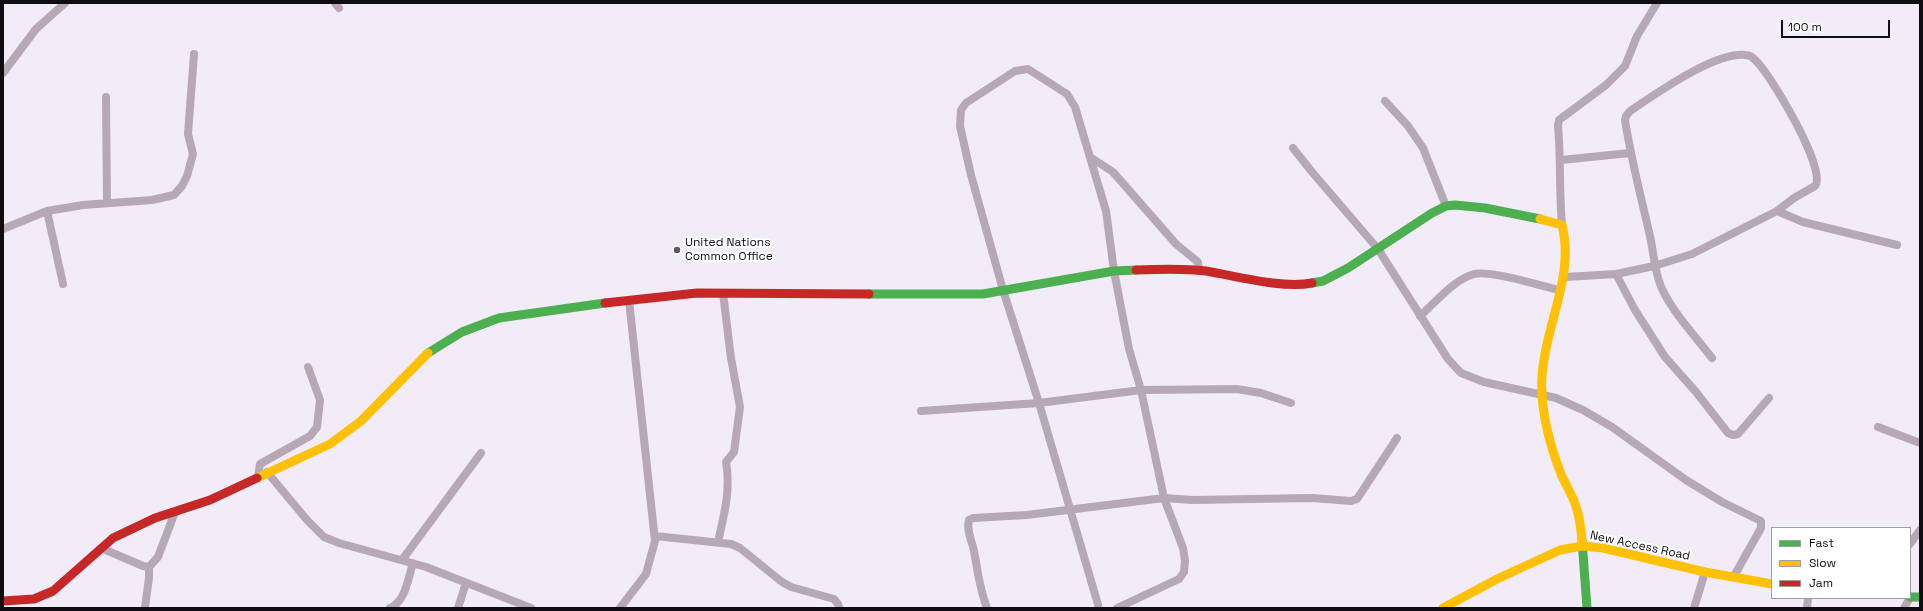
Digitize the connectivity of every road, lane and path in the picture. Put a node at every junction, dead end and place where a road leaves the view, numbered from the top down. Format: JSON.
{"nodes":[{"id":1,"x":65,"y":3,"type":"edge"},
{"id":2,"x":1657,"y":3,"type":"edge"},
{"id":3,"x":194,"y":54,"type":"dead end"},
{"id":4,"x":3,"y":72,"type":"edge"},
{"id":5,"x":106,"y":97,"type":"dead end"},
{"id":6,"x":1385,"y":101,"type":"dead end"},
{"id":7,"x":1293,"y":148,"type":"dead end"},
{"id":8,"x":1630,"y":153,"type":"junction"},
{"id":9,"x":1090,"y":157,"type":"junction"},
{"id":10,"x":1561,"y":160,"type":"junction"},
{"id":11,"x":107,"y":202,"type":"junction"},
{"id":12,"x":1446,"y":206,"type":"junction"},
{"id":13,"x":47,"y":211,"type":"junction"},
{"id":14,"x":1778,"y":211,"type":"junction"},
{"id":15,"x":1562,"y":225,"type":"junction"},
{"id":16,"x":3,"y":229,"type":"edge"},
{"id":17,"x":1897,"y":245,"type":"dead end"},
{"id":18,"x":1378,"y":249,"type":"junction"},
{"id":19,"x":1654,"y":266,"type":"junction"},
{"id":20,"x":1114,"y":271,"type":"junction"},
{"id":21,"x":1199,"y":271,"type":"junction"},
{"id":22,"x":1616,"y":274,"type":"junction"},
{"id":23,"x":1565,"y":277,"type":"junction"},
{"id":24,"x":63,"y":284,"type":"dead end"},
{"id":25,"x":1003,"y":290,"type":"junction"},
{"id":26,"x":1560,"y":290,"type":"junction"},
{"id":27,"x":723,"y":293,"type":"junction"},
{"id":28,"x":629,"y":300,"type":"junction"},
{"id":29,"x":1420,"y":316,"type":"junction"},
{"id":30,"x":1712,"y":358,"type":"dead end"},
{"id":31,"x":308,"y":367,"type":"dead end"},
{"id":32,"x":1141,"y":390,"type":"junction"},
{"id":33,"x":1542,"y":394,"type":"junction"},
{"id":34,"x":1769,"y":398,"type":"dead end"},
{"id":35,"x":1039,"y":403,"type":"junction"},
{"id":36,"x":1291,"y":403,"type":"dead end"},
{"id":37,"x":921,"y":411,"type":"dead end"},
{"id":38,"x":1878,"y":427,"type":"dead end"},
{"id":39,"x":1397,"y":438,"type":"dead end"},
{"id":40,"x":1920,"y":443,"type":"edge"},
{"id":41,"x":481,"y":453,"type":"dead end"},
{"id":42,"x":262,"y":474,"type":"junction"},
{"id":43,"x":1164,"y":498,"type":"junction"},
{"id":44,"x":1069,"y":509,"type":"junction"},
{"id":45,"x":174,"y":512,"type":"junction"},
{"id":46,"x":1920,"y":530,"type":"edge"},
{"id":47,"x":655,"y":536,"type":"junction"},
{"id":48,"x":718,"y":542,"type":"junction"},
{"id":49,"x":1911,"y":543,"type":"edge"},
{"id":50,"x":1582,"y":546,"type":"junction"},
{"id":51,"x":102,"y":548,"type":"junction"},
{"id":52,"x":402,"y":560,"type":"junction"},
{"id":53,"x":413,"y":563,"type":"junction"},
{"id":54,"x":149,"y":566,"type":"junction"},
{"id":55,"x":1705,"y":572,"type":"junction"},
{"id":56,"x":1734,"y":576,"type":"junction"},
{"id":57,"x":466,"y":583,"type":"junction"},
{"id":58,"x":1771,"y":584,"type":"edge"},
{"id":59,"x":1909,"y":599,"type":"edge"},
{"id":60,"x":3,"y":601,"type":"edge"},
{"id":61,"x":3,"y":606,"type":"edge"},
{"id":62,"x":145,"y":607,"type":"dead end"},
{"id":63,"x":9,"y":608,"type":"edge"},
{"id":64,"x":390,"y":608,"type":"edge"},
{"id":65,"x":458,"y":608,"type":"edge"},
{"id":66,"x":531,"y":608,"type":"edge"},
{"id":67,"x":620,"y":608,"type":"edge"},
{"id":68,"x":839,"y":608,"type":"edge"},
{"id":69,"x":987,"y":608,"type":"edge"},
{"id":70,"x":1099,"y":608,"type":"edge"},
{"id":71,"x":1117,"y":608,"type":"edge"},
{"id":72,"x":1443,"y":608,"type":"edge"},
{"id":73,"x":1587,"y":608,"type":"edge"},
{"id":74,"x":1694,"y":608,"type":"edge"},
{"id":75,"x":1904,"y":608,"type":"edge"}],
"edges":[{"from":1,"to":4,"type":"street"},
{"from":2,"to":10,"type":"street"},
{"from":3,"to":11,"type":"street"},
{"from":5,"to":11,"type":"street"},
{"from":6,"to":12,"type":"street"},
{"from":7,"to":18,"type":"street"},
{"from":8,"to":10,"type":"street"},
{"from":8,"to":14,"type":"street"},
{"from":8,"to":19,"type":"street"},
{"from":9,"to":20,"type":"street"},
{"from":9,"to":21,"type":"street"},
{"from":9,"to":25,"type":"street"},
{"from":10,"to":15,"type":"street"},
{"from":11,"to":13,"type":"street"},
{"from":12,"to":15,"type":"street"},
{"from":12,"to":18,"type":"street"},
{"from":13,"to":16,"type":"street"},
{"from":13,"to":24,"type":"street"},
{"from":14,"to":17,"type":"street"},
{"from":14,"to":19,"type":"street"},
{"from":15,"to":23,"type":"street"},
{"from":18,"to":21,"type":"street"},
{"from":18,"to":29,"type":"street"},
{"from":19,"to":22,"type":"street"},
{"from":19,"to":30,"type":"street"},
{"from":20,"to":21,"type":"street"},
{"from":20,"to":25,"type":"street"},
{"from":20,"to":32,"type":"street"},
{"from":22,"to":23,"type":"street"},
{"from":22,"to":34,"type":"street"},
{"from":23,"to":26,"type":"street"},
{"from":25,"to":27,"type":"street"},
{"from":25,"to":35,"type":"street"},
{"from":26,"to":29,"type":"street"},
{"from":26,"to":33,"type":"street"},
{"from":27,"to":28,"type":"street"},
{"from":27,"to":48,"type":"street"},
{"from":28,"to":42,"type":"street"},
{"from":28,"to":47,"type":"street"},
{"from":29,"to":33,"type":"street"},
{"from":31,"to":42,"type":"street"},
{"from":32,"to":35,"type":"street"},
{"from":32,"to":36,"type":"street"},
{"from":32,"to":43,"type":"street"},
{"from":33,"to":50,"type":"street"},
{"from":33,"to":56,"type":"street"},
{"from":35,"to":37,"type":"street"},
{"from":35,"to":44,"type":"street"},
{"from":38,"to":40,"type":"street"},
{"from":39,"to":43,"type":"street"},
{"from":41,"to":52,"type":"street"},
{"from":42,"to":45,"type":"street"},
{"from":42,"to":52,"type":"street"},
{"from":43,"to":44,"type":"street"},
{"from":43,"to":71,"type":"street"},
{"from":44,"to":69,"type":"street"},
{"from":44,"to":70,"type":"street"},
{"from":45,"to":51,"type":"street"},
{"from":45,"to":54,"type":"street"},
{"from":46,"to":49,"type":"street"},
{"from":47,"to":48,"type":"street"},
{"from":47,"to":67,"type":"street"},
{"from":48,"to":68,"type":"street"},
{"from":50,"to":55,"type":"street","name":"New Access Road"},
{"from":50,"to":72,"type":"street","name":"New Access Road"},
{"from":50,"to":73,"type":"street"},
{"from":51,"to":54,"type":"street"},
{"from":51,"to":60,"type":"street"},
{"from":52,"to":53,"type":"street"},
{"from":53,"to":57,"type":"street"},
{"from":53,"to":64,"type":"street"},
{"from":54,"to":62,"type":"street"},
{"from":55,"to":56,"type":"street","name":"New Access Road"},
{"from":55,"to":74,"type":"street"},
{"from":56,"to":58,"type":"street","name":"New Access Road"},
{"from":57,"to":65,"type":"street"},
{"from":57,"to":66,"type":"street"},
{"from":59,"to":75,"type":"street"},
{"from":61,"to":63,"type":"street"}]}
